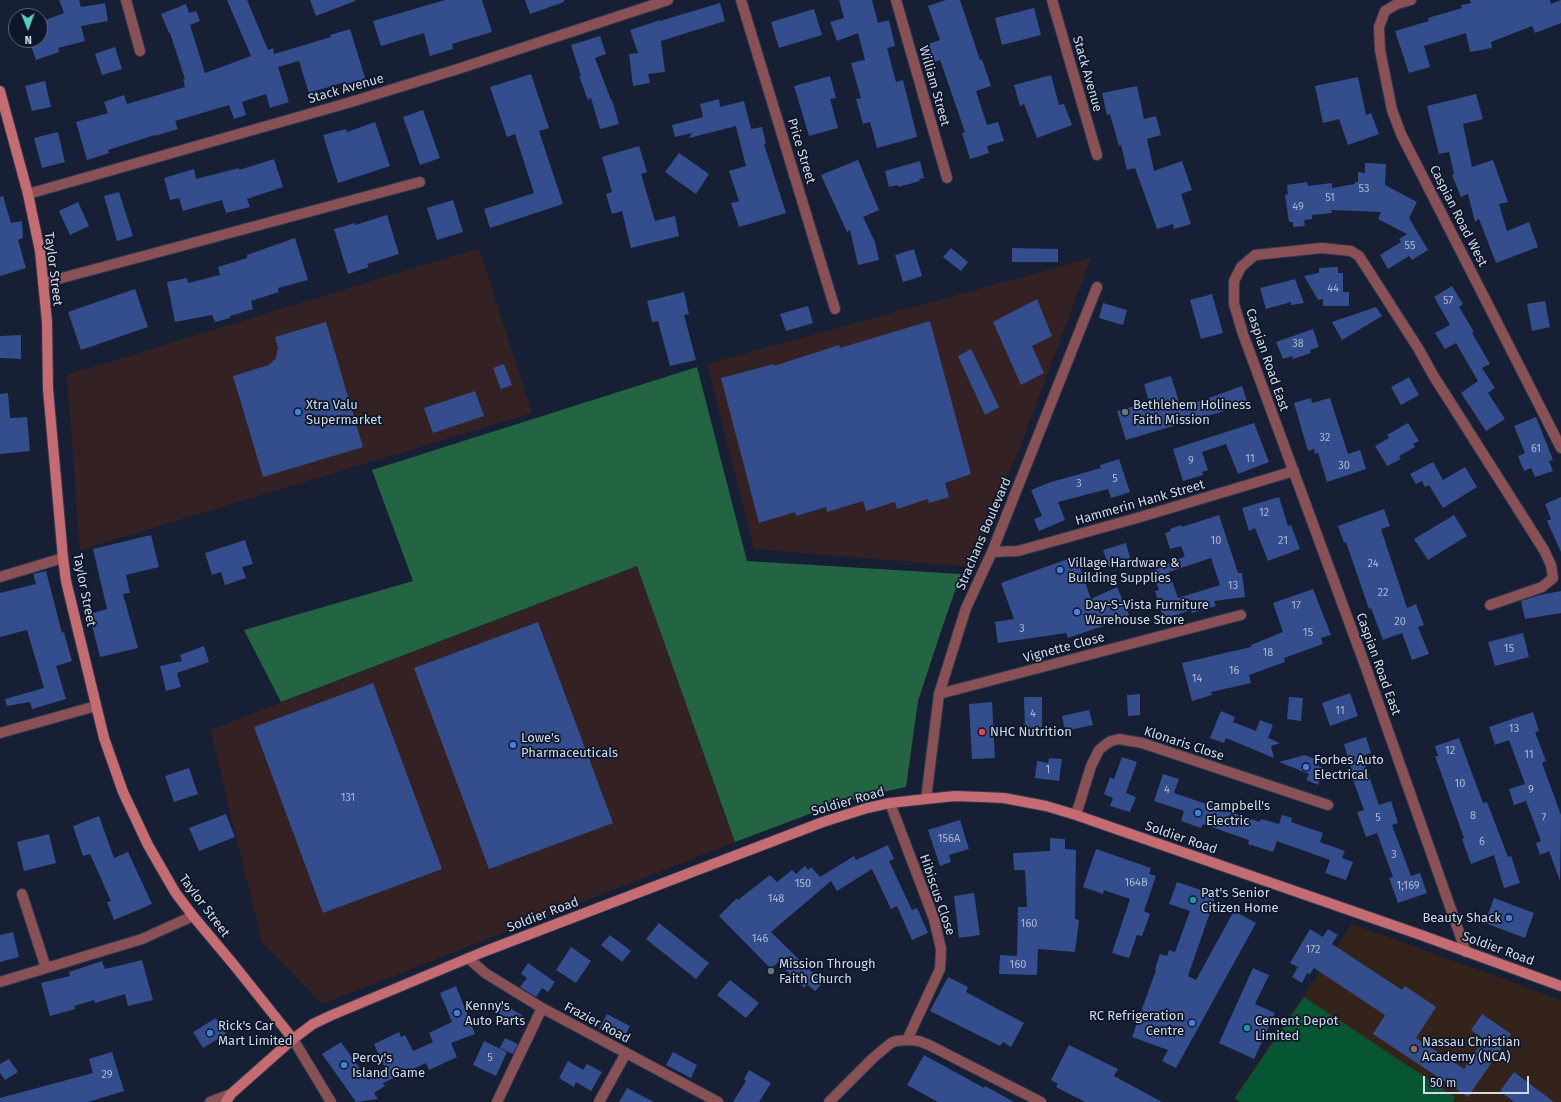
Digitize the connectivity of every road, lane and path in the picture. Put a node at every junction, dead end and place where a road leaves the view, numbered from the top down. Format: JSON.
{"nodes":[{"id":1,"x":126,"y":0,"type":"edge"},
{"id":2,"x":668,"y":0,"type":"edge"},
{"id":3,"x":741,"y":0,"type":"edge"},
{"id":4,"x":896,"y":0,"type":"edge"},
{"id":5,"x":1052,"y":0,"type":"edge"},
{"id":6,"x":1410,"y":0,"type":"edge"},
{"id":7,"x":140,"y":51,"type":"dead end"},
{"id":8,"x":0,"y":91,"type":"edge"},
{"id":9,"x":1097,"y":155,"type":"dead end"},
{"id":10,"x":947,"y":178,"type":"dead end"},
{"id":11,"x":420,"y":182,"type":"dead end"},
{"id":12,"x":28,"y":194,"type":"junction"},
{"id":13,"x":43,"y":283,"type":"junction"},
{"id":14,"x":1097,"y":287,"type":"dead end"},
{"id":15,"x":835,"y":309,"type":"dead end"},
{"id":16,"x":1561,"y":448,"type":"edge"},
{"id":17,"x":1294,"y":472,"type":"junction"},
{"id":18,"x":992,"y":552,"type":"junction"},
{"id":19,"x":63,"y":558,"type":"junction"},
{"id":20,"x":0,"y":577,"type":"edge"},
{"id":21,"x":1490,"y":605,"type":"dead end"},
{"id":22,"x":1241,"y":615,"type":"dead end"},
{"id":23,"x":939,"y":694,"type":"junction"},
{"id":24,"x":96,"y":706,"type":"junction"},
{"id":25,"x":0,"y":733,"type":"edge"},
{"id":26,"x":926,"y":799,"type":"junction"},
{"id":27,"x":890,"y":803,"type":"junction"},
{"id":28,"x":1328,"y":805,"type":"dead end"},
{"id":29,"x":1076,"y":815,"type":"junction"},
{"id":30,"x":22,"y":894,"type":"dead end"},
{"id":31,"x":193,"y":916,"type":"junction"},
{"id":32,"x":1466,"y":952,"type":"junction"},
{"id":33,"x":468,"y":958,"type":"junction"},
{"id":34,"x":46,"y":968,"type":"junction"},
{"id":35,"x":0,"y":982,"type":"edge"},
{"id":36,"x":1561,"y":986,"type":"edge"},
{"id":37,"x":542,"y":1008,"type":"junction"},
{"id":38,"x":293,"y":1039,"type":"junction"},
{"id":39,"x":907,"y":1040,"type":"junction"},
{"id":40,"x":626,"y":1053,"type":"junction"},
{"id":41,"x":228,"y":1098,"type":"edge"},
{"id":42,"x":210,"y":1102,"type":"edge"},
{"id":43,"x":331,"y":1102,"type":"edge"},
{"id":44,"x":497,"y":1102,"type":"edge"},
{"id":45,"x":599,"y":1102,"type":"edge"},
{"id":46,"x":718,"y":1102,"type":"edge"},
{"id":47,"x":829,"y":1102,"type":"edge"},
{"id":48,"x":1041,"y":1102,"type":"edge"}],
"edges":[{"from":1,"to":7,"type":"street"},
{"from":2,"to":12,"type":"street","name":"Stack Avenue"},
{"from":3,"to":15,"type":"street","name":"Price Street"},
{"from":4,"to":10,"type":"street","name":"William Street"},
{"from":5,"to":9,"type":"street","name":"Stack Avenue"},
{"from":6,"to":16,"type":"street","name":"Caspian Road West"},
{"from":8,"to":12,"type":"main road","name":"Taylor Street"},
{"from":11,"to":13,"type":"street"},
{"from":12,"to":13,"type":"main road","name":"Taylor Street"},
{"from":13,"to":19,"type":"main road","name":"Taylor Street"},
{"from":14,"to":18,"type":"street","name":"Strachans Boulevard"},
{"from":17,"to":18,"type":"street","name":"Hammerin Hank Street"},
{"from":17,"to":21,"type":"street","name":"Caspian Road East"},
{"from":17,"to":32,"type":"street","name":"Caspian Road East"},
{"from":18,"to":23,"type":"street","name":"Strachans Boulevard"},
{"from":19,"to":20,"type":"street"},
{"from":19,"to":24,"type":"main road","name":"Taylor Street"},
{"from":22,"to":23,"type":"street","name":"Vignette Close"},
{"from":23,"to":26,"type":"street","name":"Strachans Boulevard"},
{"from":24,"to":25,"type":"street"},
{"from":24,"to":31,"type":"main road","name":"Taylor Street"},
{"from":26,"to":27,"type":"main road","name":"Soldier Road"},
{"from":26,"to":29,"type":"main road","name":"Soldier Road"},
{"from":27,"to":33,"type":"main road","name":"Soldier Road"},
{"from":27,"to":39,"type":"street","name":"Hibiscus Close"},
{"from":28,"to":29,"type":"street","name":"Klonaris Close"},
{"from":29,"to":32,"type":"main road","name":"Soldier Road"},
{"from":30,"to":34,"type":"street"},
{"from":31,"to":34,"type":"street"},
{"from":31,"to":38,"type":"main road","name":"Taylor Street"},
{"from":32,"to":36,"type":"main road","name":"Soldier Road"},
{"from":33,"to":37,"type":"street","name":"Frazier Road"},
{"from":33,"to":38,"type":"main road","name":"Soldier Road"},
{"from":34,"to":35,"type":"street"},
{"from":37,"to":40,"type":"street","name":"Frazier Road"},
{"from":37,"to":44,"type":"street"},
{"from":38,"to":41,"type":"main road","name":"Soldier Road"},
{"from":38,"to":43,"type":"street"},
{"from":39,"to":47,"type":"street"},
{"from":39,"to":48,"type":"street"},
{"from":40,"to":45,"type":"street"},
{"from":40,"to":46,"type":"street","name":"Frazier Road"},
{"from":41,"to":42,"type":"street"}]}
